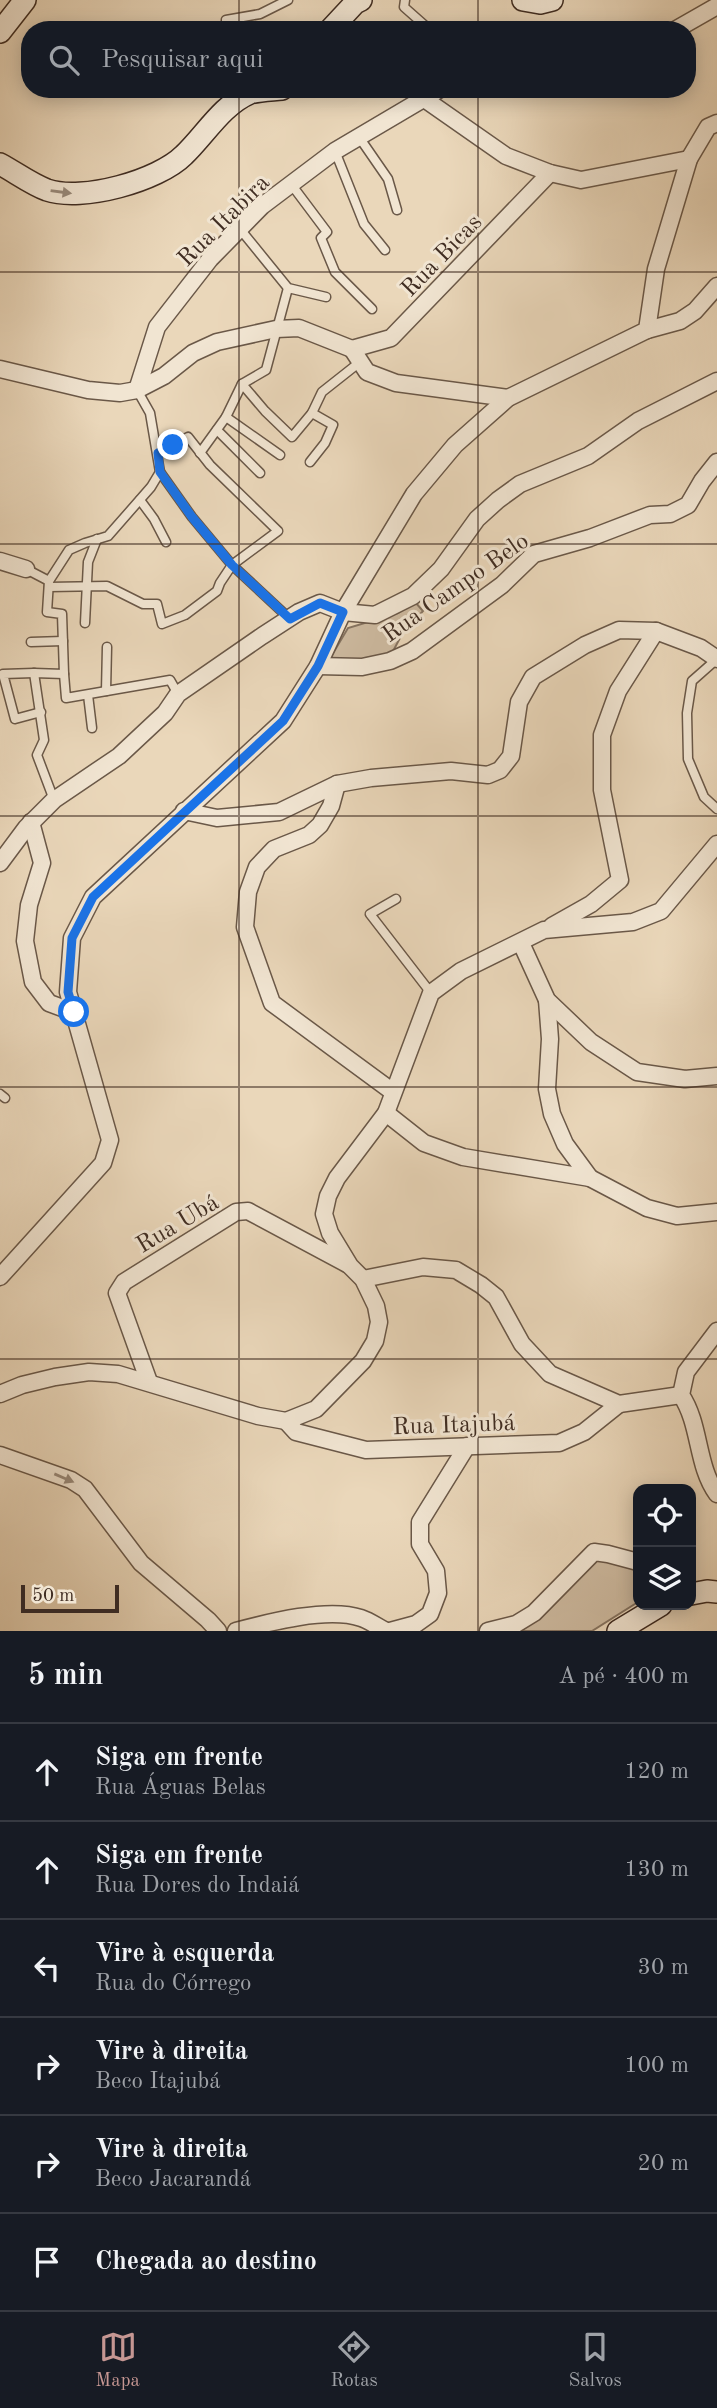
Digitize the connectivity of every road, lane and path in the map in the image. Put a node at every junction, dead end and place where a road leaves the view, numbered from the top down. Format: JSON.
{"nodes":[{"id":1,"x":25,"y":0,"type":"edge"},
{"id":2,"x":288,"y":0,"type":"edge"},
{"id":3,"x":361,"y":0,"type":"edge"},
{"id":4,"x":405,"y":0,"type":"edge"},
{"id":5,"x":523,"y":0,"type":"edge"},
{"id":6,"x":552,"y":0,"type":"edge"},
{"id":7,"x":717,"y":6,"type":"edge"},
{"id":8,"x":226,"y":20,"type":"dead end"},
{"id":9,"x":339,"y":21,"type":"edge"},
{"id":10,"x":420,"y":21,"type":"edge"},
{"id":11,"x":691,"y":21,"type":"edge"},
{"id":12,"x":0,"y":32,"type":"edge"},
{"id":13,"x":241,"y":98,"type":"edge"},
{"id":14,"x":423,"y":98,"type":"joint"},
{"id":15,"x":717,"y":123,"type":"edge"},
{"id":16,"x":359,"y":137,"type":"junction"},
{"id":17,"x":335,"y":151,"type":"junction"},
{"id":18,"x":689,"y":159,"type":"junction"},
{"id":19,"x":0,"y":164,"type":"edge"},
{"id":20,"x":550,"y":173,"type":"junction"},
{"id":21,"x":291,"y":184,"type":"junction"},
{"id":22,"x":397,"y":210,"type":"dead end"},
{"id":23,"x":240,"y":229,"type":"junction"},
{"id":24,"x":385,"y":250,"type":"dead end"},
{"id":25,"x":717,"y":286,"type":"edge"},
{"id":26,"x":288,"y":288,"type":"junction"},
{"id":27,"x":326,"y":297,"type":"dead end"},
{"id":28,"x":372,"y":309,"type":"dead end"},
{"id":29,"x":276,"y":329,"type":"junction"},
{"id":30,"x":647,"y":330,"type":"junction"},
{"id":31,"x":356,"y":355,"type":"junction"},
{"id":32,"x":0,"y":369,"type":"edge"},
{"id":33,"x":717,"y":381,"type":"edge"},
{"id":34,"x":242,"y":384,"type":"junction"},
{"id":35,"x":138,"y":390,"type":"junction"},
{"id":36,"x":508,"y":398,"type":"junction"},
{"id":37,"x":312,"y":413,"type":"junction"},
{"id":38,"x":226,"y":417,"type":"junction"},
{"id":39,"x":217,"y":430,"type":"junction"},
{"id":40,"x":158,"y":453,"type":"junction"},
{"id":41,"x":200,"y":453,"type":"junction"},
{"id":42,"x":279,"y":455,"type":"dead end"},
{"id":43,"x":310,"y":462,"type":"dead end"},
{"id":44,"x":715,"y":467,"type":"edge"},
{"id":45,"x":160,"y":472,"type":"junction"},
{"id":46,"x":260,"y":473,"type":"dead end"},
{"id":47,"x":140,"y":500,"type":"junction"},
{"id":48,"x":97,"y":539,"type":"junction"},
{"id":49,"x":166,"y":542,"type":"dead end"},
{"id":50,"x":0,"y":561,"type":"edge"},
{"id":51,"x":232,"y":565,"type":"junction"},
{"id":52,"x":26,"y":569,"type":"joint"},
{"id":53,"x":49,"y":584,"type":"junction"},
{"id":54,"x":86,"y":586,"type":"junction"},
{"id":55,"x":343,"y":612,"type":"junction"},
{"id":56,"x":290,"y":619,"type":"junction"},
{"id":57,"x":85,"y":623,"type":"dead end"},
{"id":58,"x":656,"y":631,"type":"junction"},
{"id":59,"x":63,"y":641,"type":"junction"},
{"id":60,"x":31,"y":642,"type":"dead end"},
{"id":61,"x":107,"y":647,"type":"dead end"},
{"id":62,"x":717,"y":659,"type":"edge"},
{"id":63,"x":318,"y":666,"type":"junction"},
{"id":64,"x":34,"y":673,"type":"junction"},
{"id":65,"x":64,"y":674,"type":"junction"},
{"id":66,"x":106,"y":691,"type":"junction"},
{"id":67,"x":178,"y":694,"type":"junction"},
{"id":68,"x":88,"y":695,"type":"junction"},
{"id":69,"x":41,"y":712,"type":"junction"},
{"id":70,"x":92,"y":728,"type":"dead end"},
{"id":71,"x":337,"y":784,"type":"junction"},
{"id":72,"x":54,"y":800,"type":"junction"},
{"id":73,"x":717,"y":810,"type":"edge"},
{"id":74,"x":184,"y":811,"type":"junction"},
{"id":75,"x":31,"y":822,"type":"junction"},
{"id":76,"x":717,"y":844,"type":"edge"},
{"id":77,"x":0,"y":863,"type":"edge"},
{"id":78,"x":396,"y":899,"type":"dead end"},
{"id":79,"x":544,"y":930,"type":"junction"},
{"id":80,"x":521,"y":943,"type":"junction"},
{"id":81,"x":431,"y":993,"type":"junction"},
{"id":82,"x":547,"y":999,"type":"junction"},
{"id":83,"x":74,"y":1012,"type":"junction"},
{"id":84,"x":717,"y":1076,"type":"edge"},
{"id":85,"x":393,"y":1092,"type":"junction"},
{"id":86,"x":386,"y":1113,"type":"junction"},
{"id":87,"x":590,"y":1178,"type":"junction"},
{"id":88,"x":717,"y":1212,"type":"edge"},
{"id":89,"x":350,"y":1266,"type":"junction"},
{"id":90,"x":0,"y":1277,"type":"edge"},
{"id":91,"x":363,"y":1279,"type":"junction"},
{"id":92,"x":717,"y":1331,"type":"edge"},
{"id":93,"x":149,"y":1382,"type":"junction"},
{"id":94,"x":0,"y":1394,"type":"edge"},
{"id":95,"x":681,"y":1395,"type":"junction"},
{"id":96,"x":619,"y":1404,"type":"junction"},
{"id":97,"x":286,"y":1421,"type":"junction"},
{"id":98,"x":467,"y":1446,"type":"junction"},
{"id":99,"x":0,"y":1455,"type":"edge"},
{"id":100,"x":717,"y":1494,"type":"edge"},
{"id":101,"x":633,"y":1560,"type":"edge"},
{"id":102,"x":652,"y":1610,"type":"edge"},
{"id":103,"x":218,"y":1631,"type":"edge"},
{"id":104,"x":236,"y":1631,"type":"edge"},
{"id":105,"x":388,"y":1631,"type":"edge"},
{"id":106,"x":488,"y":1631,"type":"edge"},
{"id":107,"x":618,"y":1631,"type":"edge"}],
"edges":[{"from":1,"to":12,"type":"street"},
{"from":2,"to":8,"type":"lane"},
{"from":3,"to":9,"type":"street"},
{"from":4,"to":10,"type":"lane"},
{"from":5,"to":6,"type":"street"},
{"from":7,"to":11,"type":"street"},
{"from":19,"to":13,"type":"street","one_way":true},
{"from":14,"to":16,"type":"street","name":"Rua Itabira"},
{"from":14,"to":20,"type":"street"},
{"from":15,"to":18,"type":"street"},
{"from":16,"to":17,"type":"street","name":"Rua Itabira"},
{"from":16,"to":22,"type":"lane"},
{"from":17,"to":21,"type":"street","name":"Rua Itabira"},
{"from":17,"to":24,"type":"lane"},
{"from":18,"to":20,"type":"street"},
{"from":18,"to":30,"type":"street"},
{"from":20,"to":31,"type":"street","name":"Rua Bicas"},
{"from":21,"to":23,"type":"street","name":"Rua Itabira"},
{"from":21,"to":28,"type":"lane"},
{"from":23,"to":26,"type":"lane"},
{"from":23,"to":35,"type":"street","name":"Rua Itabira"},
{"from":25,"to":30,"type":"street"},
{"from":26,"to":27,"type":"lane"},
{"from":26,"to":29,"type":"lane"},
{"from":29,"to":31,"type":"street"},
{"from":29,"to":34,"type":"lane"},
{"from":29,"to":35,"type":"street"},
{"from":30,"to":36,"type":"street"},
{"from":31,"to":36,"type":"street"},
{"from":31,"to":37,"type":"lane"},
{"from":32,"to":35,"type":"street"},
{"from":33,"to":55,"type":"street"},
{"from":34,"to":37,"type":"lane"},
{"from":34,"to":38,"type":"lane"},
{"from":35,"to":40,"type":"lane"},
{"from":36,"to":55,"type":"street"},
{"from":37,"to":43,"type":"lane"},
{"from":38,"to":39,"type":"lane"},
{"from":38,"to":42,"type":"lane"},
{"from":39,"to":41,"type":"lane"},
{"from":39,"to":46,"type":"lane"},
{"from":40,"to":41,"type":"lane"},
{"from":40,"to":45,"type":"lane"},
{"from":41,"to":51,"type":"lane"},
{"from":44,"to":63,"type":"street","name":"Rua Campo Belo"},
{"from":45,"to":47,"type":"lane"},
{"from":45,"to":51,"type":"lane"},
{"from":47,"to":48,"type":"lane"},
{"from":47,"to":49,"type":"lane"},
{"from":48,"to":53,"type":"lane"},
{"from":48,"to":54,"type":"lane"},
{"from":50,"to":52,"type":"street"},
{"from":51,"to":54,"type":"lane"},
{"from":51,"to":56,"type":"lane"},
{"from":52,"to":53,"type":"lane"},
{"from":53,"to":54,"type":"lane"},
{"from":53,"to":59,"type":"lane"},
{"from":54,"to":57,"type":"lane"},
{"from":55,"to":56,"type":"street"},
{"from":55,"to":63,"type":"street"},
{"from":56,"to":67,"type":"street"},
{"from":58,"to":62,"type":"street"},
{"from":58,"to":71,"type":"street"},
{"from":58,"to":79,"type":"street"},
{"from":59,"to":60,"type":"lane"},
{"from":59,"to":65,"type":"lane"},
{"from":61,"to":66,"type":"lane"},
{"from":62,"to":73,"type":"lane"},
{"from":63,"to":74,"type":"street"},
{"from":64,"to":65,"type":"lane"},
{"from":64,"to":69,"type":"lane"},
{"from":64,"to":69,"type":"lane"},
{"from":65,"to":68,"type":"lane"},
{"from":66,"to":67,"type":"lane"},
{"from":66,"to":68,"type":"lane"},
{"from":67,"to":72,"type":"street"},
{"from":68,"to":70,"type":"lane"},
{"from":69,"to":72,"type":"lane"},
{"from":71,"to":74,"type":"street"},
{"from":71,"to":85,"type":"street"},
{"from":72,"to":75,"type":"street"},
{"from":74,"to":83,"type":"street"},
{"from":75,"to":77,"type":"street"},
{"from":75,"to":83,"type":"street"},
{"from":76,"to":79,"type":"street"},
{"from":78,"to":81,"type":"lane"},
{"from":79,"to":80,"type":"street"},
{"from":80,"to":81,"type":"street"},
{"from":80,"to":82,"type":"street"},
{"from":81,"to":85,"type":"street"},
{"from":82,"to":84,"type":"street"},
{"from":82,"to":87,"type":"street"},
{"from":83,"to":90,"type":"street"},
{"from":85,"to":86,"type":"street"},
{"from":86,"to":87,"type":"street"},
{"from":86,"to":89,"type":"street"},
{"from":87,"to":88,"type":"street"},
{"from":89,"to":91,"type":"street"},
{"from":89,"to":93,"type":"street","name":"Rua Ubá"},
{"from":91,"to":96,"type":"street"},
{"from":91,"to":97,"type":"street"},
{"from":92,"to":95,"type":"street"},
{"from":93,"to":94,"type":"street"},
{"from":93,"to":97,"type":"street"},
{"from":95,"to":96,"type":"street"},
{"from":95,"to":100,"type":"street"},
{"from":96,"to":98,"type":"street","name":"Rua Itajubá"},
{"from":97,"to":98,"type":"street","name":"Rua Itajubá"},
{"from":98,"to":105,"type":"street"},
{"from":99,"to":103,"type":"street","one_way":true},
{"from":101,"to":106,"type":"street"},
{"from":102,"to":107,"type":"street"},
{"from":104,"to":105,"type":"street"}]}
